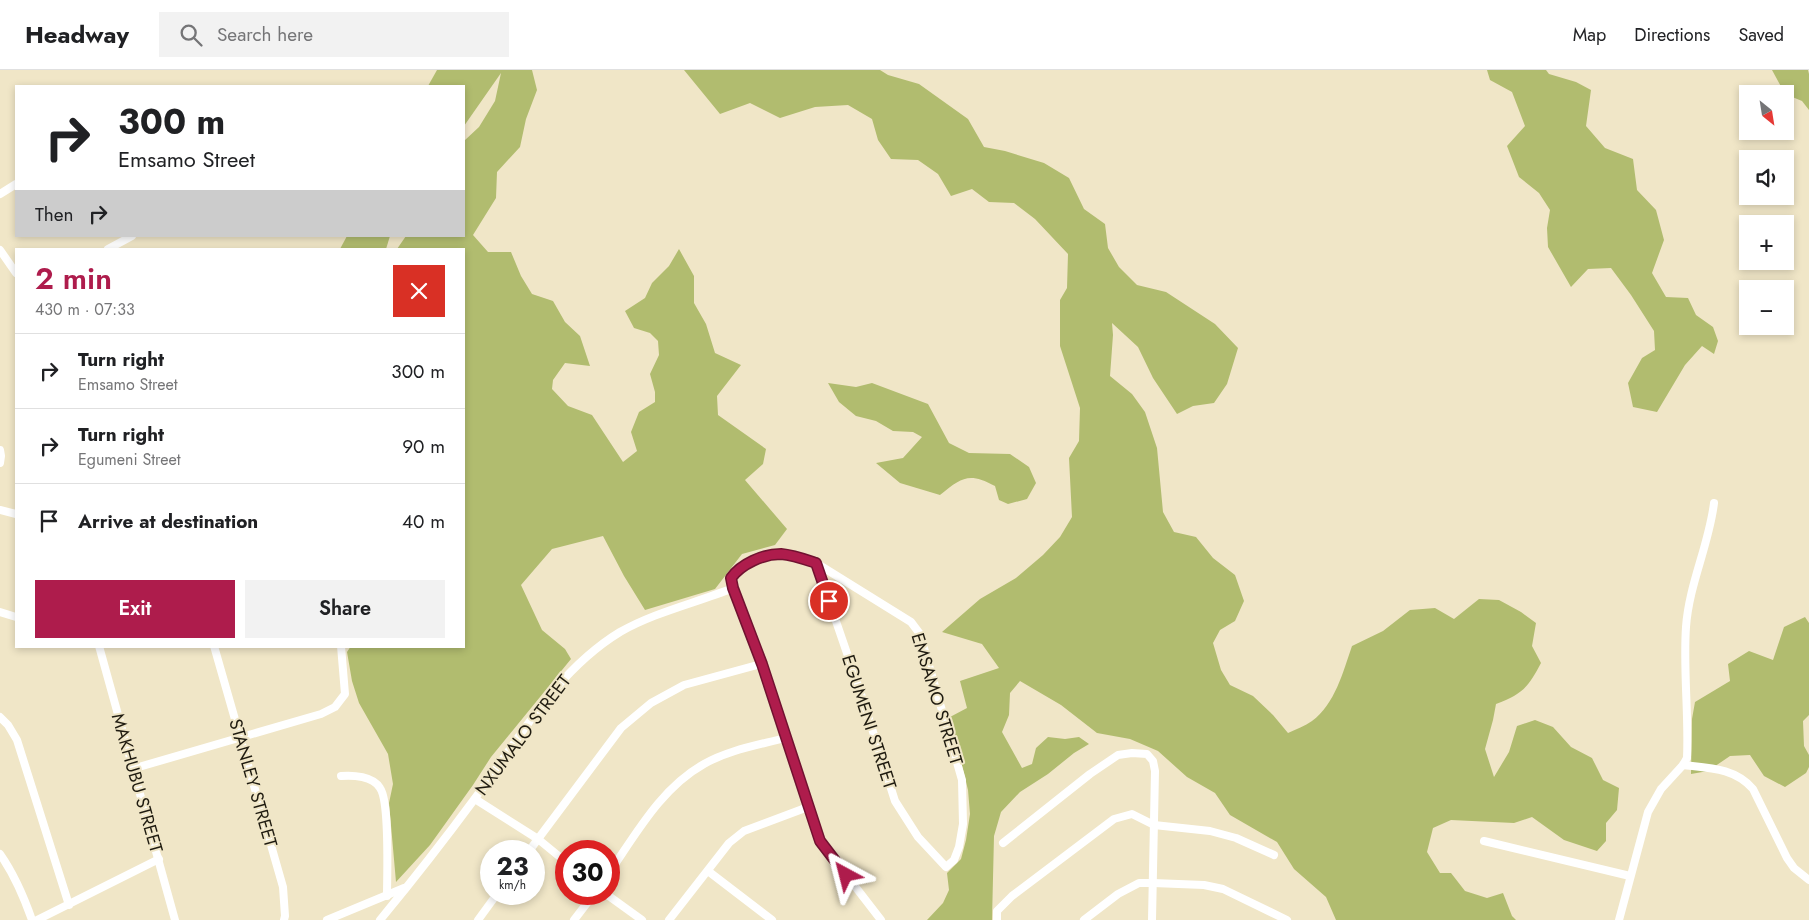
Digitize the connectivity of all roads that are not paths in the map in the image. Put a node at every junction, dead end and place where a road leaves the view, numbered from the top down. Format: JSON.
{"nodes":[{"id":1,"x":15,"y":185,"type":"edge"},
{"id":2,"x":0,"y":194,"type":"edge"},
{"id":3,"x":130,"y":237,"type":"edge"},
{"id":4,"x":110,"y":248,"type":"edge"},
{"id":5,"x":0,"y":250,"type":"edge"},
{"id":6,"x":15,"y":272,"type":"edge"},
{"id":7,"x":0,"y":450,"type":"edge"},
{"id":8,"x":0,"y":463,"type":"edge"},
{"id":9,"x":1714,"y":503,"type":"dead end"},
{"id":10,"x":0,"y":510,"type":"edge"},
{"id":11,"x":15,"y":514,"type":"edge"},
{"id":12,"x":816,"y":563,"type":"junction"},
{"id":13,"x":733,"y":588,"type":"junction"},
{"id":14,"x":0,"y":612,"type":"edge"},
{"id":15,"x":15,"y":616,"type":"edge"},
{"id":16,"x":100,"y":648,"type":"edge"},
{"id":17,"x":215,"y":648,"type":"edge"},
{"id":18,"x":341,"y":648,"type":"edge"},
{"id":19,"x":762,"y":664,"type":"junction"},
{"id":20,"x":0,"y":717,"type":"edge"},
{"id":21,"x":239,"y":736,"type":"junction"},
{"id":22,"x":785,"y":738,"type":"junction"},
{"id":23,"x":1683,"y":765,"type":"junction"},
{"id":24,"x":132,"y":769,"type":"junction"},
{"id":25,"x":341,"y":776,"type":"dead end"},
{"id":26,"x":475,"y":799,"type":"junction"},
{"id":27,"x":808,"y":807,"type":"junction"},
{"id":28,"x":1154,"y":825,"type":"junction"},
{"id":29,"x":538,"y":839,"type":"junction"},
{"id":30,"x":1484,"y":841,"type":"dead end"},
{"id":31,"x":1003,"y":843,"type":"dead end"},
{"id":32,"x":555,"y":853,"type":"edge"},
{"id":33,"x":0,"y":854,"type":"edge"},
{"id":34,"x":1274,"y":855,"type":"dead end"},
{"id":35,"x":620,"y":857,"type":"edge"},
{"id":36,"x":159,"y":859,"type":"junction"},
{"id":37,"x":946,"y":867,"type":"joint"},
{"id":38,"x":708,"y":871,"type":"junction"},
{"id":39,"x":1630,"y":876,"type":"junction"},
{"id":40,"x":1809,"y":880,"type":"edge"},
{"id":41,"x":1153,"y":883,"type":"junction"},
{"id":42,"x":406,"y":887,"type":"junction"},
{"id":43,"x":387,"y":896,"type":"junction"},
{"id":44,"x":620,"y":904,"type":"edge"},
{"id":45,"x":69,"y":905,"type":"junction"},
{"id":46,"x":489,"y":905,"type":"edge"},
{"id":47,"x":586,"y":905,"type":"edge"},
{"id":48,"x":997,"y":916,"type":"edge"},
{"id":49,"x":32,"y":920,"type":"edge"},
{"id":50,"x":37,"y":920,"type":"edge"},
{"id":51,"x":175,"y":920,"type":"edge"},
{"id":52,"x":284,"y":920,"type":"edge"},
{"id":53,"x":327,"y":920,"type":"edge"},
{"id":54,"x":380,"y":920,"type":"edge"},
{"id":55,"x":478,"y":920,"type":"edge"},
{"id":56,"x":574,"y":920,"type":"edge"},
{"id":57,"x":642,"y":920,"type":"edge"},
{"id":58,"x":669,"y":920,"type":"edge"},
{"id":59,"x":772,"y":920,"type":"edge"},
{"id":60,"x":881,"y":920,"type":"edge"},
{"id":61,"x":1084,"y":920,"type":"edge"},
{"id":62,"x":1152,"y":920,"type":"edge"},
{"id":63,"x":1287,"y":920,"type":"edge"},
{"id":64,"x":1619,"y":920,"type":"edge"}],
"edges":[{"from":1,"to":2,"type":"street"},
{"from":3,"to":4,"type":"street"},
{"from":5,"to":6,"type":"street"},
{"from":7,"to":8,"type":"street"},
{"from":9,"to":23,"type":"street"},
{"from":10,"to":11,"type":"street"},
{"from":12,"to":13,"type":"street","name":"EMSAMO STREET"},
{"from":12,"to":37,"type":"street","name":"EGUMENI STREET"},
{"from":12,"to":37,"type":"street","name":"EMSAMO STREET"},
{"from":13,"to":19,"type":"street"},
{"from":13,"to":26,"type":"street","name":"NXUMALO STREET"},
{"from":14,"to":15,"type":"street"},
{"from":16,"to":24,"type":"street","name":"MAKHUBU STREET"},
{"from":17,"to":21,"type":"street","name":"STANLEY STREET"},
{"from":18,"to":21,"type":"street"},
{"from":19,"to":22,"type":"street"},
{"from":19,"to":29,"type":"street"},
{"from":20,"to":45,"type":"street"},
{"from":21,"to":24,"type":"street"},
{"from":21,"to":52,"type":"street","name":"STANLEY STREET"},
{"from":22,"to":27,"type":"street"},
{"from":22,"to":35,"type":"street"},
{"from":23,"to":39,"type":"street"},
{"from":23,"to":40,"type":"street"},
{"from":24,"to":36,"type":"street","name":"MAKHUBU STREET"},
{"from":25,"to":43,"type":"street"},
{"from":26,"to":29,"type":"street"},
{"from":26,"to":42,"type":"street","name":"NXUMALO STREET"},
{"from":27,"to":38,"type":"street"},
{"from":27,"to":60,"type":"street"},
{"from":28,"to":31,"type":"street"},
{"from":28,"to":34,"type":"street"},
{"from":28,"to":41,"type":"street"},
{"from":28,"to":48,"type":"street"},
{"from":29,"to":32,"type":"street"},
{"from":30,"to":39,"type":"street"},
{"from":33,"to":49,"type":"street"},
{"from":36,"to":45,"type":"street"},
{"from":36,"to":51,"type":"street","name":"MAKHUBU STREET"},
{"from":38,"to":58,"type":"street"},
{"from":38,"to":59,"type":"street"},
{"from":39,"to":64,"type":"street"},
{"from":41,"to":61,"type":"street"},
{"from":41,"to":62,"type":"street"},
{"from":41,"to":63,"type":"street"},
{"from":42,"to":43,"type":"street"},
{"from":42,"to":54,"type":"street","name":"NXUMALO STREET"},
{"from":43,"to":53,"type":"street"},
{"from":44,"to":57,"type":"street"},
{"from":45,"to":50,"type":"street"},
{"from":46,"to":55,"type":"street"},
{"from":47,"to":56,"type":"street"}]}
